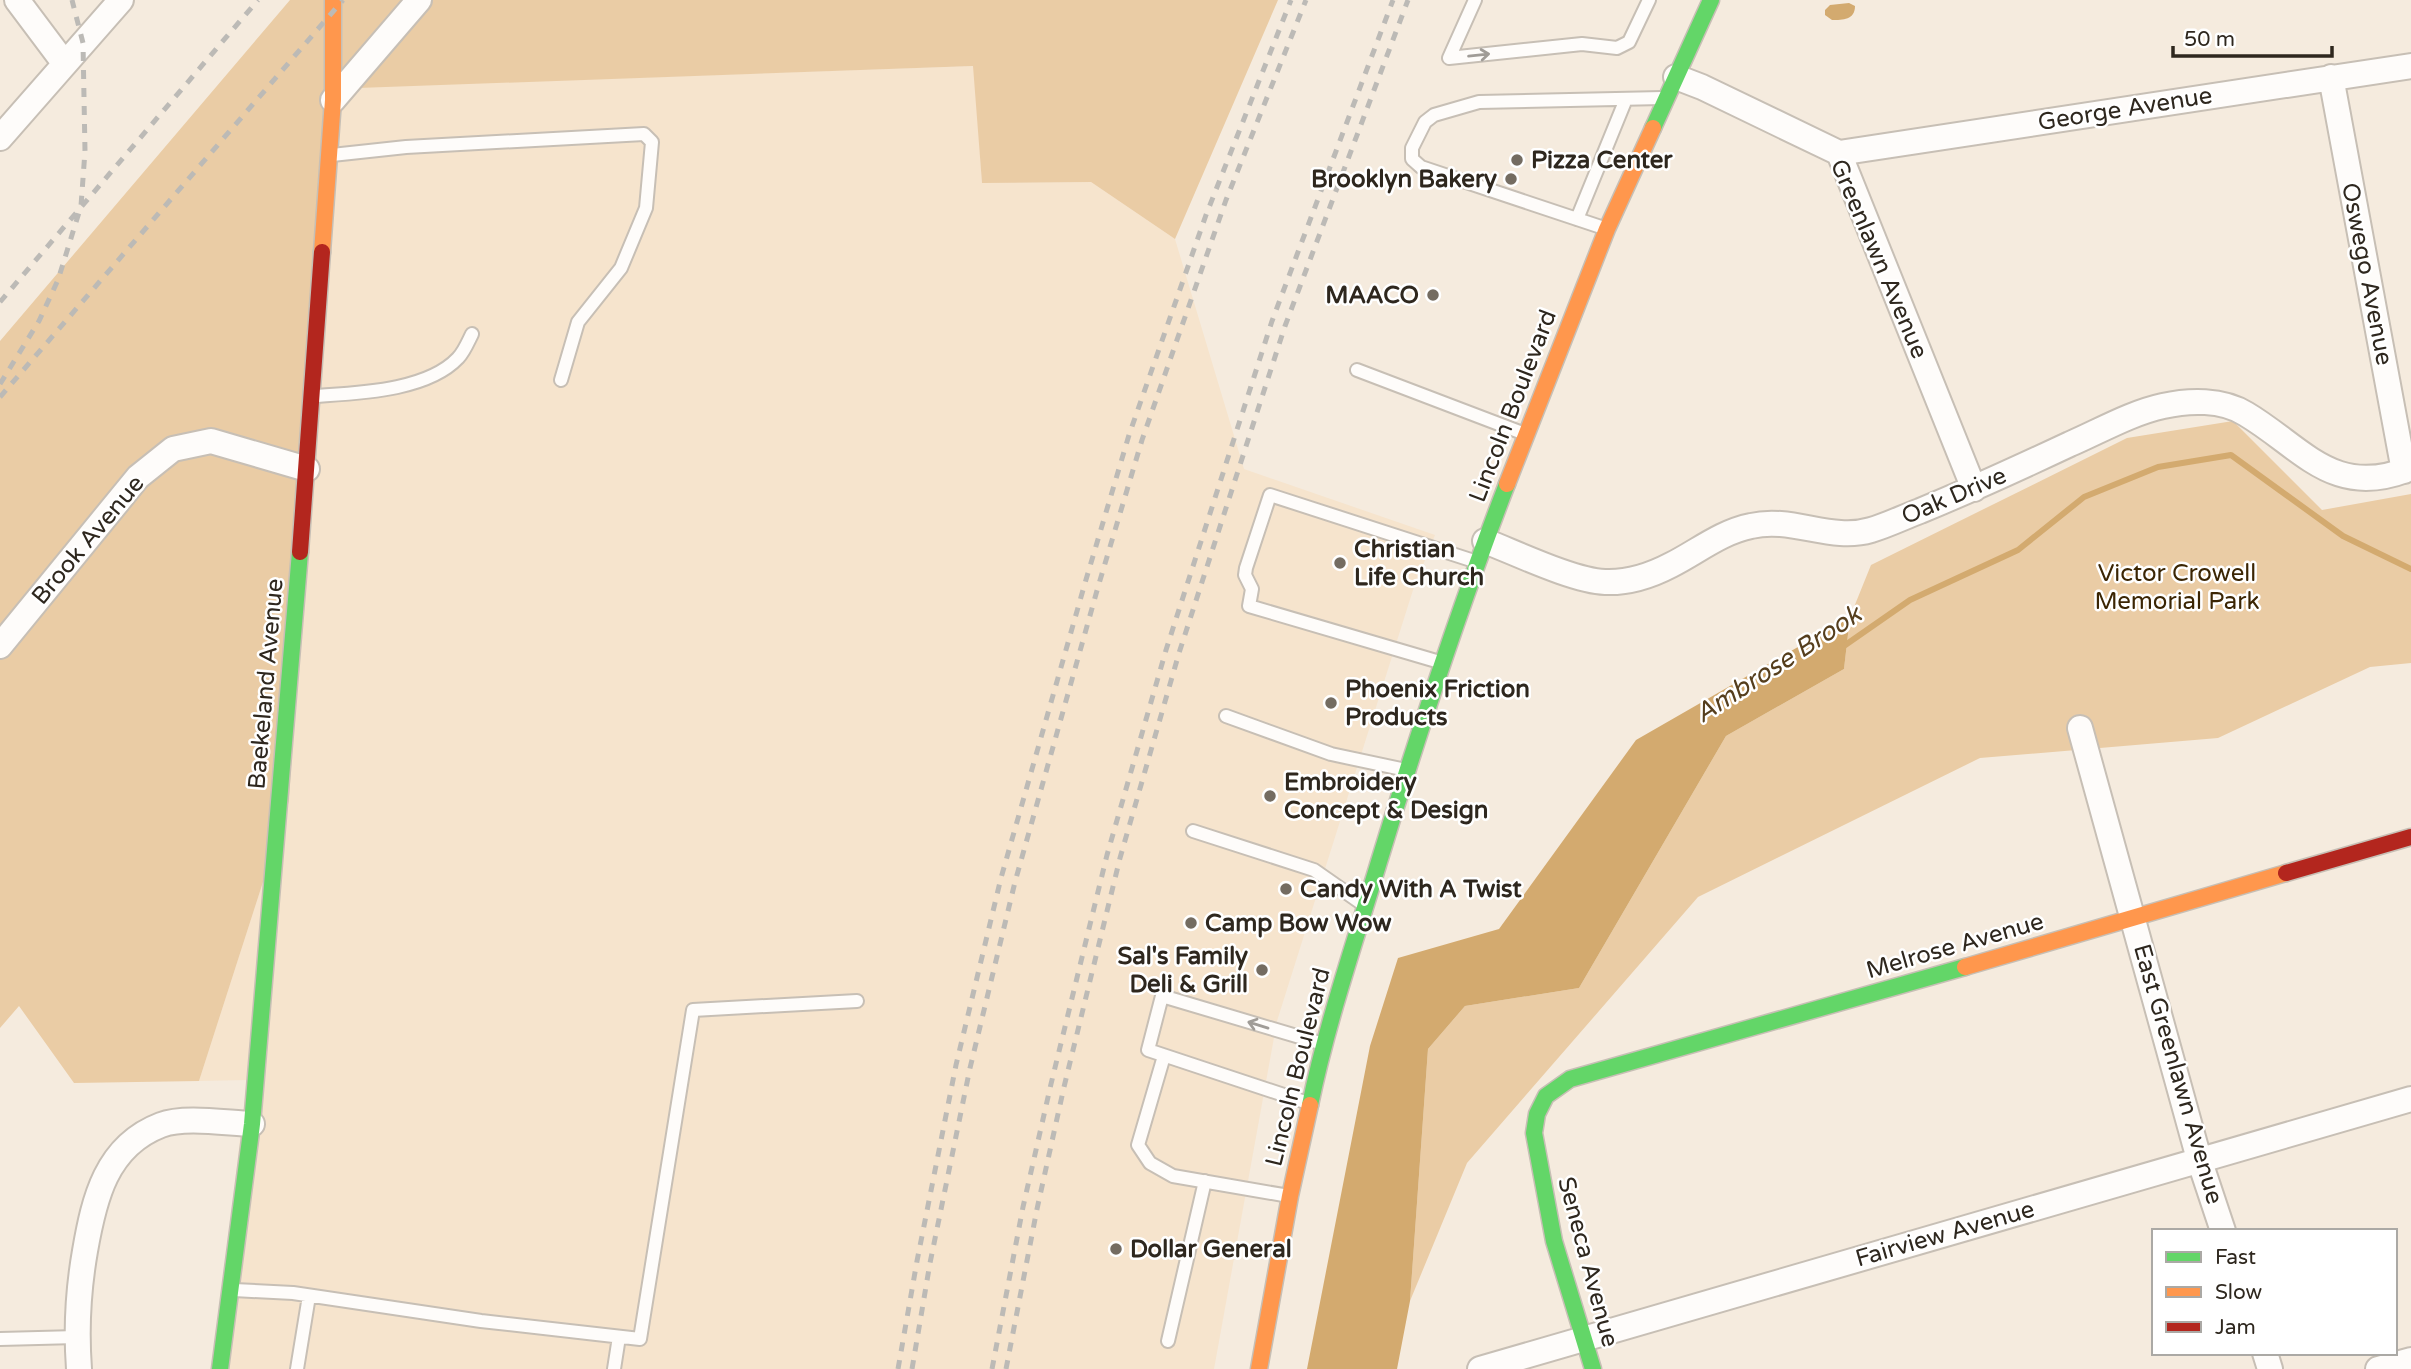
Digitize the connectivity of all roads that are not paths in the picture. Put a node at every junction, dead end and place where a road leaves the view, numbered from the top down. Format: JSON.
{"nodes":[{"id":1,"x":17,"y":0,"type":"edge"},
{"id":2,"x":121,"y":0,"type":"edge"},
{"id":3,"x":333,"y":0,"type":"edge"},
{"id":4,"x":419,"y":0,"type":"edge"},
{"id":5,"x":1475,"y":0,"type":"edge"},
{"id":6,"x":1649,"y":0,"type":"edge"},
{"id":7,"x":1711,"y":0,"type":"edge"},
{"id":8,"x":65,"y":64,"type":"junction"},
{"id":9,"x":2411,"y":66,"type":"edge"},
{"id":10,"x":2331,"y":77,"type":"junction"},
{"id":11,"x":1671,"y":88,"type":"junction"},
{"id":12,"x":1626,"y":99,"type":"junction"},
{"id":13,"x":333,"y":100,"type":"junction"},
{"id":14,"x":0,"y":138,"type":"edge"},
{"id":15,"x":1839,"y":153,"type":"junction"},
{"id":16,"x":328,"y":156,"type":"junction"},
{"id":17,"x":1577,"y":219,"type":"junction"},
{"id":18,"x":1607,"y":229,"type":"junction"},
{"id":19,"x":472,"y":334,"type":"dead end"},
{"id":20,"x":1357,"y":370,"type":"dead end"},
{"id":21,"x":561,"y":380,"type":"dead end"},
{"id":22,"x":312,"y":397,"type":"junction"},
{"id":23,"x":1526,"y":434,"type":"junction"},
{"id":24,"x":307,"y":468,"type":"junction"},
{"id":25,"x":2407,"y":470,"type":"edge"},
{"id":26,"x":1974,"y":489,"type":"junction"},
{"id":27,"x":1482,"y":552,"type":"junction"},
{"id":28,"x":0,"y":646,"type":"edge"},
{"id":29,"x":1443,"y":663,"type":"junction"},
{"id":30,"x":1226,"y":716,"type":"dead end"},
{"id":31,"x":2080,"y":728,"type":"dead end"},
{"id":32,"x":1406,"y":771,"type":"junction"},
{"id":33,"x":1194,"y":831,"type":"dead end"},
{"id":34,"x":2411,"y":837,"type":"edge"},
{"id":35,"x":1365,"y":905,"type":"junction"},
{"id":36,"x":2133,"y":918,"type":"junction"},
{"id":37,"x":857,"y":1001,"type":"dead end"},
{"id":38,"x":1323,"y":1044,"type":"junction"},
{"id":39,"x":1164,"y":1056,"type":"junction"},
{"id":40,"x":2411,"y":1099,"type":"edge"},
{"id":41,"x":1309,"y":1103,"type":"junction"},
{"id":42,"x":252,"y":1124,"type":"junction"},
{"id":43,"x":1535,"y":1126,"type":"joint"},
{"id":44,"x":2199,"y":1159,"type":"junction"},
{"id":45,"x":1205,"y":1181,"type":"junction"},
{"id":46,"x":1290,"y":1196,"type":"junction"},
{"id":47,"x":2222,"y":1229,"type":"edge"},
{"id":48,"x":230,"y":1289,"type":"junction"},
{"id":49,"x":309,"y":1296,"type":"junction"},
{"id":50,"x":76,"y":1337,"type":"junction"},
{"id":51,"x":619,"y":1337,"type":"junction"},
{"id":52,"x":0,"y":1339,"type":"edge"},
{"id":53,"x":1584,"y":1340,"type":"junction"},
{"id":54,"x":1168,"y":1342,"type":"dead end"},
{"id":55,"x":2411,"y":1360,"type":"edge"},
{"id":56,"x":79,"y":1369,"type":"edge"},
{"id":57,"x":220,"y":1369,"type":"edge"},
{"id":58,"x":297,"y":1369,"type":"edge"},
{"id":59,"x":614,"y":1369,"type":"edge"},
{"id":60,"x":1259,"y":1369,"type":"edge"},
{"id":61,"x":1480,"y":1369,"type":"edge"},
{"id":62,"x":1593,"y":1369,"type":"edge"},
{"id":63,"x":2378,"y":1369,"type":"edge"}],
"edges":[{"from":1,"to":8,"type":"street"},
{"from":2,"to":8,"type":"street"},
{"from":3,"to":13,"type":"street","name":"Baekeland Avenue"},
{"from":4,"to":13,"type":"street"},
{"from":5,"to":6,"type":"lane","one_way":true},
{"from":7,"to":11,"type":"street","name":"Lincoln Boulevard"},
{"from":8,"to":14,"type":"street"},
{"from":9,"to":10,"type":"street","name":"George Avenue"},
{"from":10,"to":15,"type":"street","name":"George Avenue"},
{"from":10,"to":25,"type":"street","name":"Oswego Avenue"},
{"from":11,"to":12,"type":"lane"},
{"from":11,"to":15,"type":"street","name":"Greenlawn Avenue"},
{"from":11,"to":18,"type":"street","name":"Lincoln Boulevard"},
{"from":12,"to":17,"type":"lane"},
{"from":12,"to":17,"type":"lane"},
{"from":13,"to":16,"type":"street","name":"Baekeland Avenue"},
{"from":15,"to":26,"type":"street","name":"Greenlawn Avenue"},
{"from":16,"to":21,"type":"lane"},
{"from":16,"to":22,"type":"street","name":"Baekeland Avenue"},
{"from":17,"to":18,"type":"lane"},
{"from":18,"to":23,"type":"street","name":"Lincoln Boulevard"},
{"from":19,"to":22,"type":"lane"},
{"from":20,"to":23,"type":"lane"},
{"from":22,"to":24,"type":"street","name":"Baekeland Avenue"},
{"from":23,"to":27,"type":"street","name":"Lincoln Boulevard"},
{"from":24,"to":28,"type":"street","name":"Brook Avenue"},
{"from":24,"to":42,"type":"street","name":"Baekeland Avenue"},
{"from":25,"to":26,"type":"street","name":"Oak Drive"},
{"from":26,"to":27,"type":"street","name":"Oak Drive"},
{"from":27,"to":29,"type":"street","name":"Lincoln Boulevard"},
{"from":27,"to":29,"type":"lane"},
{"from":29,"to":32,"type":"street","name":"Lincoln Boulevard"},
{"from":30,"to":32,"type":"lane"},
{"from":31,"to":36,"type":"street","name":"East Greenlawn Avenue"},
{"from":32,"to":35,"type":"street","name":"Lincoln Boulevard"},
{"from":33,"to":35,"type":"lane"},
{"from":34,"to":36,"type":"street","name":"Melrose Avenue"},
{"from":35,"to":38,"type":"street","name":"Lincoln Boulevard"},
{"from":36,"to":43,"type":"street","name":"Melrose Avenue"},
{"from":36,"to":44,"type":"street","name":"East Greenlawn Avenue"},
{"from":37,"to":51,"type":"lane"},
{"from":38,"to":39,"type":"lane","one_way":true},
{"from":38,"to":41,"type":"street","name":"Lincoln Boulevard"},
{"from":39,"to":41,"type":"lane"},
{"from":39,"to":45,"type":"lane"},
{"from":40,"to":44,"type":"street","name":"Fairview Avenue"},
{"from":41,"to":46,"type":"street","name":"Lincoln Boulevard"},
{"from":42,"to":48,"type":"street","name":"Baekeland Avenue"},
{"from":42,"to":50,"type":"street"},
{"from":43,"to":53,"type":"street","name":"Seneca Avenue"},
{"from":44,"to":47,"type":"street","name":"East Greenlawn Avenue"},
{"from":44,"to":53,"type":"street","name":"Fairview Avenue"},
{"from":45,"to":46,"type":"lane"},
{"from":45,"to":54,"type":"lane"},
{"from":46,"to":60,"type":"street","name":"Lincoln Boulevard"},
{"from":48,"to":49,"type":"lane"},
{"from":48,"to":57,"type":"street","name":"Baekeland Avenue"},
{"from":49,"to":51,"type":"lane"},
{"from":49,"to":58,"type":"lane"},
{"from":50,"to":52,"type":"lane"},
{"from":50,"to":56,"type":"street"},
{"from":51,"to":59,"type":"lane"},
{"from":53,"to":61,"type":"street","name":"Fairview Avenue"},
{"from":53,"to":62,"type":"street","name":"Seneca Avenue"},
{"from":55,"to":63,"type":"street"}]}
